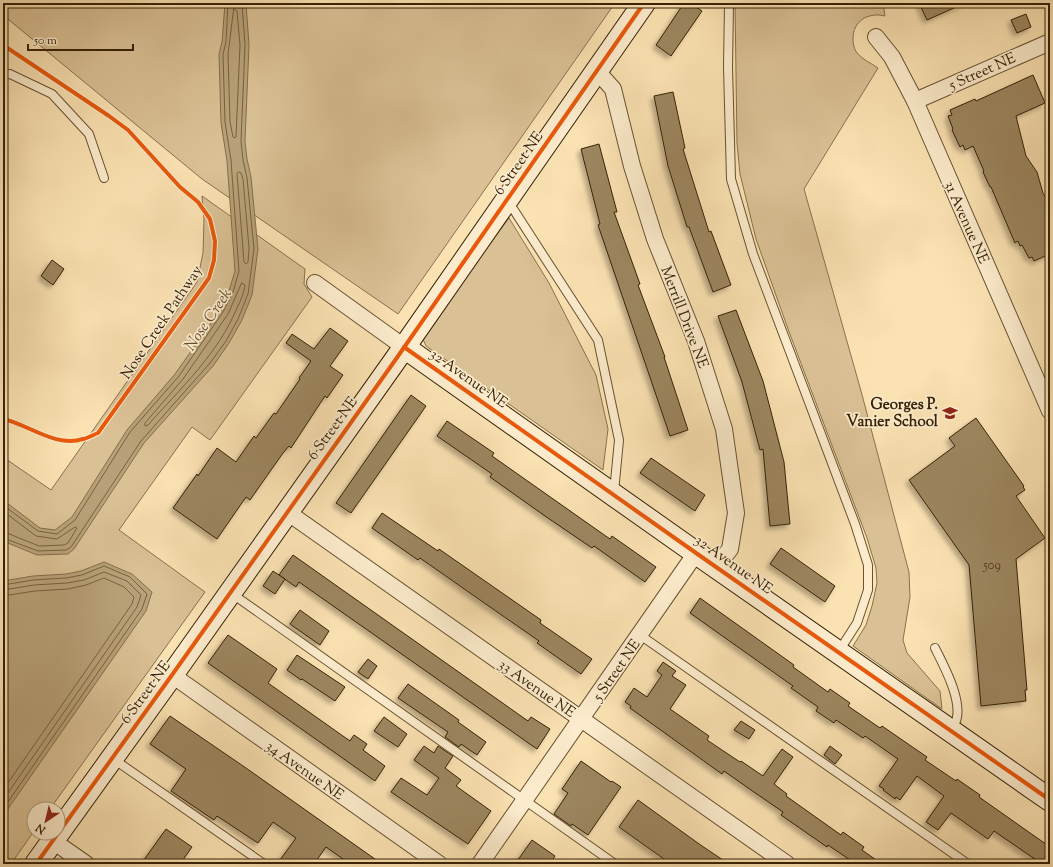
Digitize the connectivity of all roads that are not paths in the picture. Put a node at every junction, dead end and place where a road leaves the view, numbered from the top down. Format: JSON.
{"nodes":[{"id":1,"x":644,"y":3,"type":"edge"},
{"id":2,"x":729,"y":3,"type":"edge"},
{"id":3,"x":876,"y":37,"type":"dead end"},
{"id":4,"x":1050,"y":42,"type":"edge"},
{"id":5,"x":597,"y":71,"type":"junction"},
{"id":6,"x":3,"y":74,"type":"edge"},
{"id":7,"x":915,"y":101,"type":"junction"},
{"id":8,"x":104,"y":178,"type":"dead end"},
{"id":9,"x":507,"y":199,"type":"junction"},
{"id":10,"x":315,"y":283,"type":"dead end"},
{"id":11,"x":404,"y":347,"type":"junction"},
{"id":12,"x":1050,"y":411,"type":"edge"},
{"id":13,"x":614,"y":495,"type":"junction"},
{"id":14,"x":287,"y":512,"type":"junction"},
{"id":15,"x":696,"y":553,"type":"junction"},
{"id":16,"x":716,"y":567,"type":"junction"},
{"id":17,"x":230,"y":593,"type":"junction"},
{"id":18,"x":640,"y":635,"type":"junction"},
{"id":19,"x":935,"y":648,"type":"dead end"},
{"id":20,"x":838,"y":652,"type":"junction"},
{"id":21,"x":172,"y":675,"type":"junction"},
{"id":22,"x":581,"y":719,"type":"junction"},
{"id":23,"x":950,"y":730,"type":"junction"},
{"id":24,"x":112,"y":758,"type":"junction"},
{"id":25,"x":1050,"y":800,"type":"edge"},
{"id":26,"x":524,"y":801,"type":"junction"},
{"id":27,"x":66,"y":823,"type":"edge"},
{"id":28,"x":53,"y":841,"type":"joint"},
{"id":29,"x":36,"y":864,"type":"edge"},
{"id":30,"x":86,"y":864,"type":"edge"},
{"id":31,"x":264,"y":864,"type":"edge"},
{"id":32,"x":439,"y":864,"type":"edge"},
{"id":33,"x":480,"y":864,"type":"edge"},
{"id":34,"x":615,"y":864,"type":"edge"},
{"id":35,"x":787,"y":864,"type":"edge"},
{"id":36,"x":968,"y":864,"type":"edge"}],
"edges":[{"from":1,"to":5,"type":"street","name":"6 Street NE"},
{"from":2,"to":20,"type":"lane"},
{"from":3,"to":7,"type":"street","name":"31 Avenue NE"},
{"from":4,"to":7,"type":"street","name":"5 Street NE"},
{"from":5,"to":9,"type":"street","name":"6 Street NE"},
{"from":5,"to":16,"type":"street","name":"Merrill Drive NE"},
{"from":6,"to":8,"type":"lane"},
{"from":7,"to":12,"type":"street","name":"31 Avenue NE"},
{"from":9,"to":11,"type":"street","name":"6 Street NE"},
{"from":9,"to":13,"type":"lane"},
{"from":10,"to":11,"type":"street","name":"32 Avenue NE"},
{"from":11,"to":13,"type":"street","name":"32 Avenue NE"},
{"from":11,"to":14,"type":"street","name":"6 Street NE"},
{"from":13,"to":15,"type":"street","name":"32 Avenue NE"},
{"from":14,"to":17,"type":"street","name":"6 Street NE"},
{"from":14,"to":22,"type":"street","name":"33 Avenue NE"},
{"from":15,"to":16,"type":"street","name":"32 Avenue NE"},
{"from":15,"to":18,"type":"street","name":"5 Street NE"},
{"from":16,"to":20,"type":"street","name":"32 Avenue NE"},
{"from":17,"to":21,"type":"street","name":"6 Street NE"},
{"from":17,"to":26,"type":"lane"},
{"from":18,"to":22,"type":"street","name":"5 Street NE"},
{"from":18,"to":36,"type":"lane"},
{"from":19,"to":23,"type":"lane"},
{"from":20,"to":23,"type":"street","name":"32 Avenue NE"},
{"from":21,"to":24,"type":"street","name":"6 Street NE"},
{"from":21,"to":32,"type":"street","name":"34 Avenue NE"},
{"from":22,"to":26,"type":"street","name":"5 Street NE"},
{"from":22,"to":35,"type":"street","name":"33 Avenue NE"},
{"from":23,"to":25,"type":"street","name":"32 Avenue NE"},
{"from":24,"to":27,"type":"street","name":"6 Street NE"},
{"from":24,"to":31,"type":"lane"},
{"from":26,"to":33,"type":"street","name":"5 Street NE"},
{"from":26,"to":34,"type":"lane"},
{"from":28,"to":29,"type":"street","name":"6 Street NE"},
{"from":28,"to":30,"type":"street"}]}
